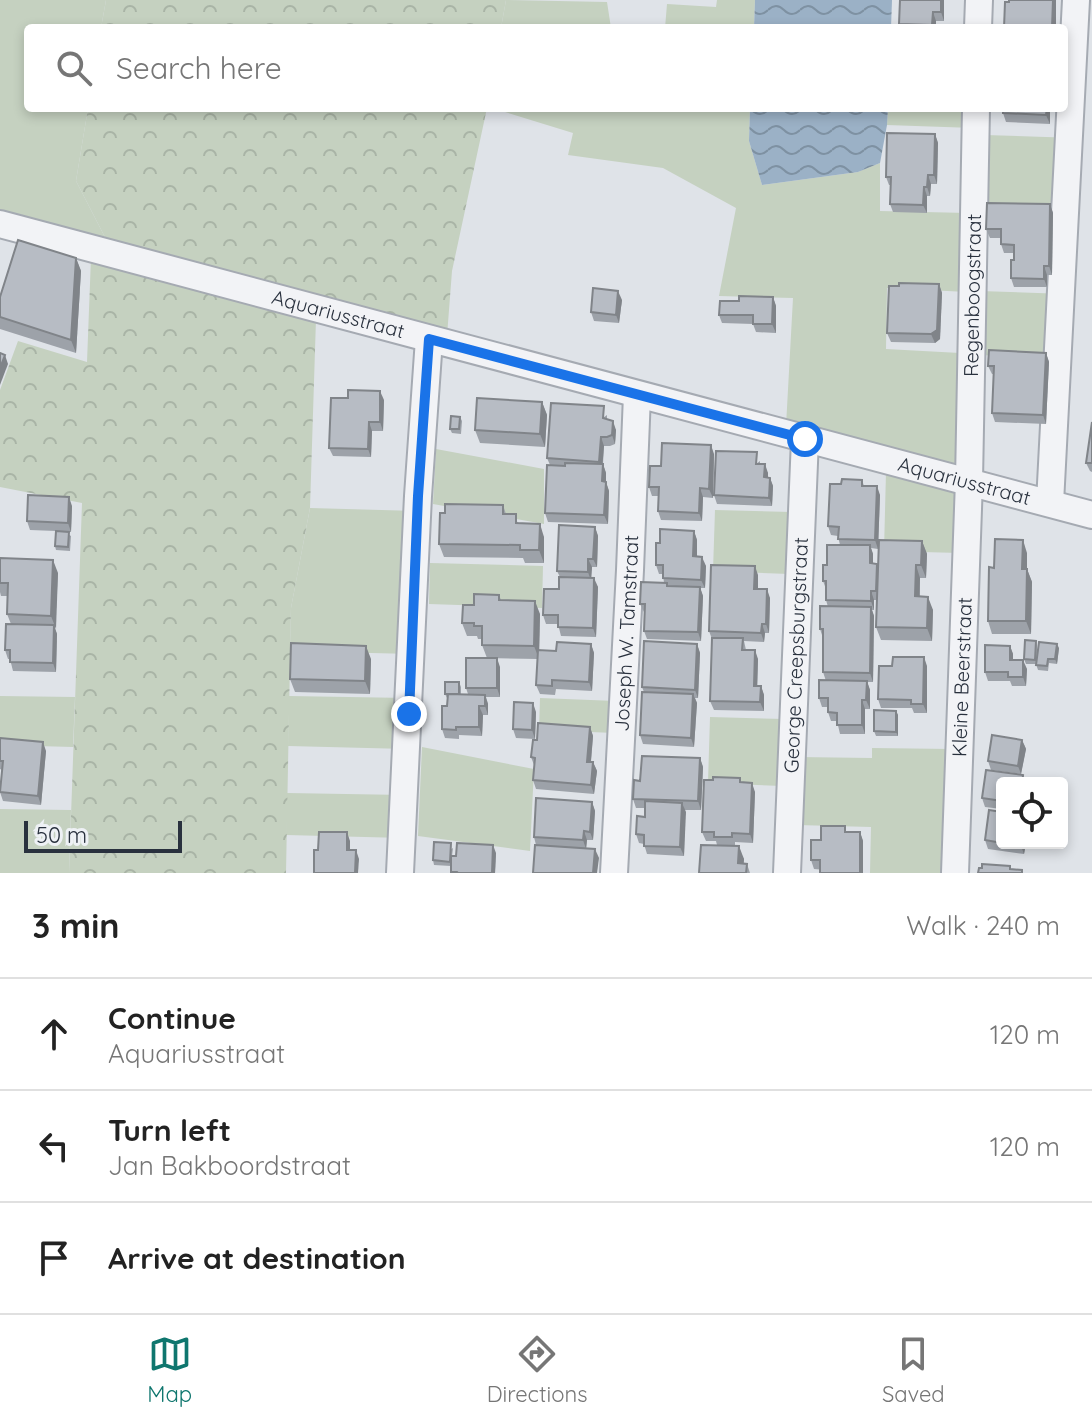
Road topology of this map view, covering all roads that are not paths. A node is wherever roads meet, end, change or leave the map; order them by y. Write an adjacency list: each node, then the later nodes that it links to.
1 (979, 0): 3 (street)
2 (1076, 0): 10 (street)
3 (978, 24)
4 (976, 112): 9 (street, Regenboogstraat)
5 (0, 224): 6 (street, Aquariusstraat)
6 (429, 339): 7 (street, Aquariusstraat); 12 (street)
7 (637, 395): 8 (street, Aquariusstraat); 13 (street, Joseph W. Tamstraat)
8 (805, 439): 9 (street, Aquariusstraat); 14 (street, George Creepsburgstraat)
9 (969, 481): 10 (street, Aquariusstraat); 15 (street, Kleine Beerstraat)
10 (1050, 503): 11 (street, Aquariusstraat)
11 (1092, 515)
12 (400, 873)
13 (614, 873)
14 (787, 873)
15 (955, 873)

